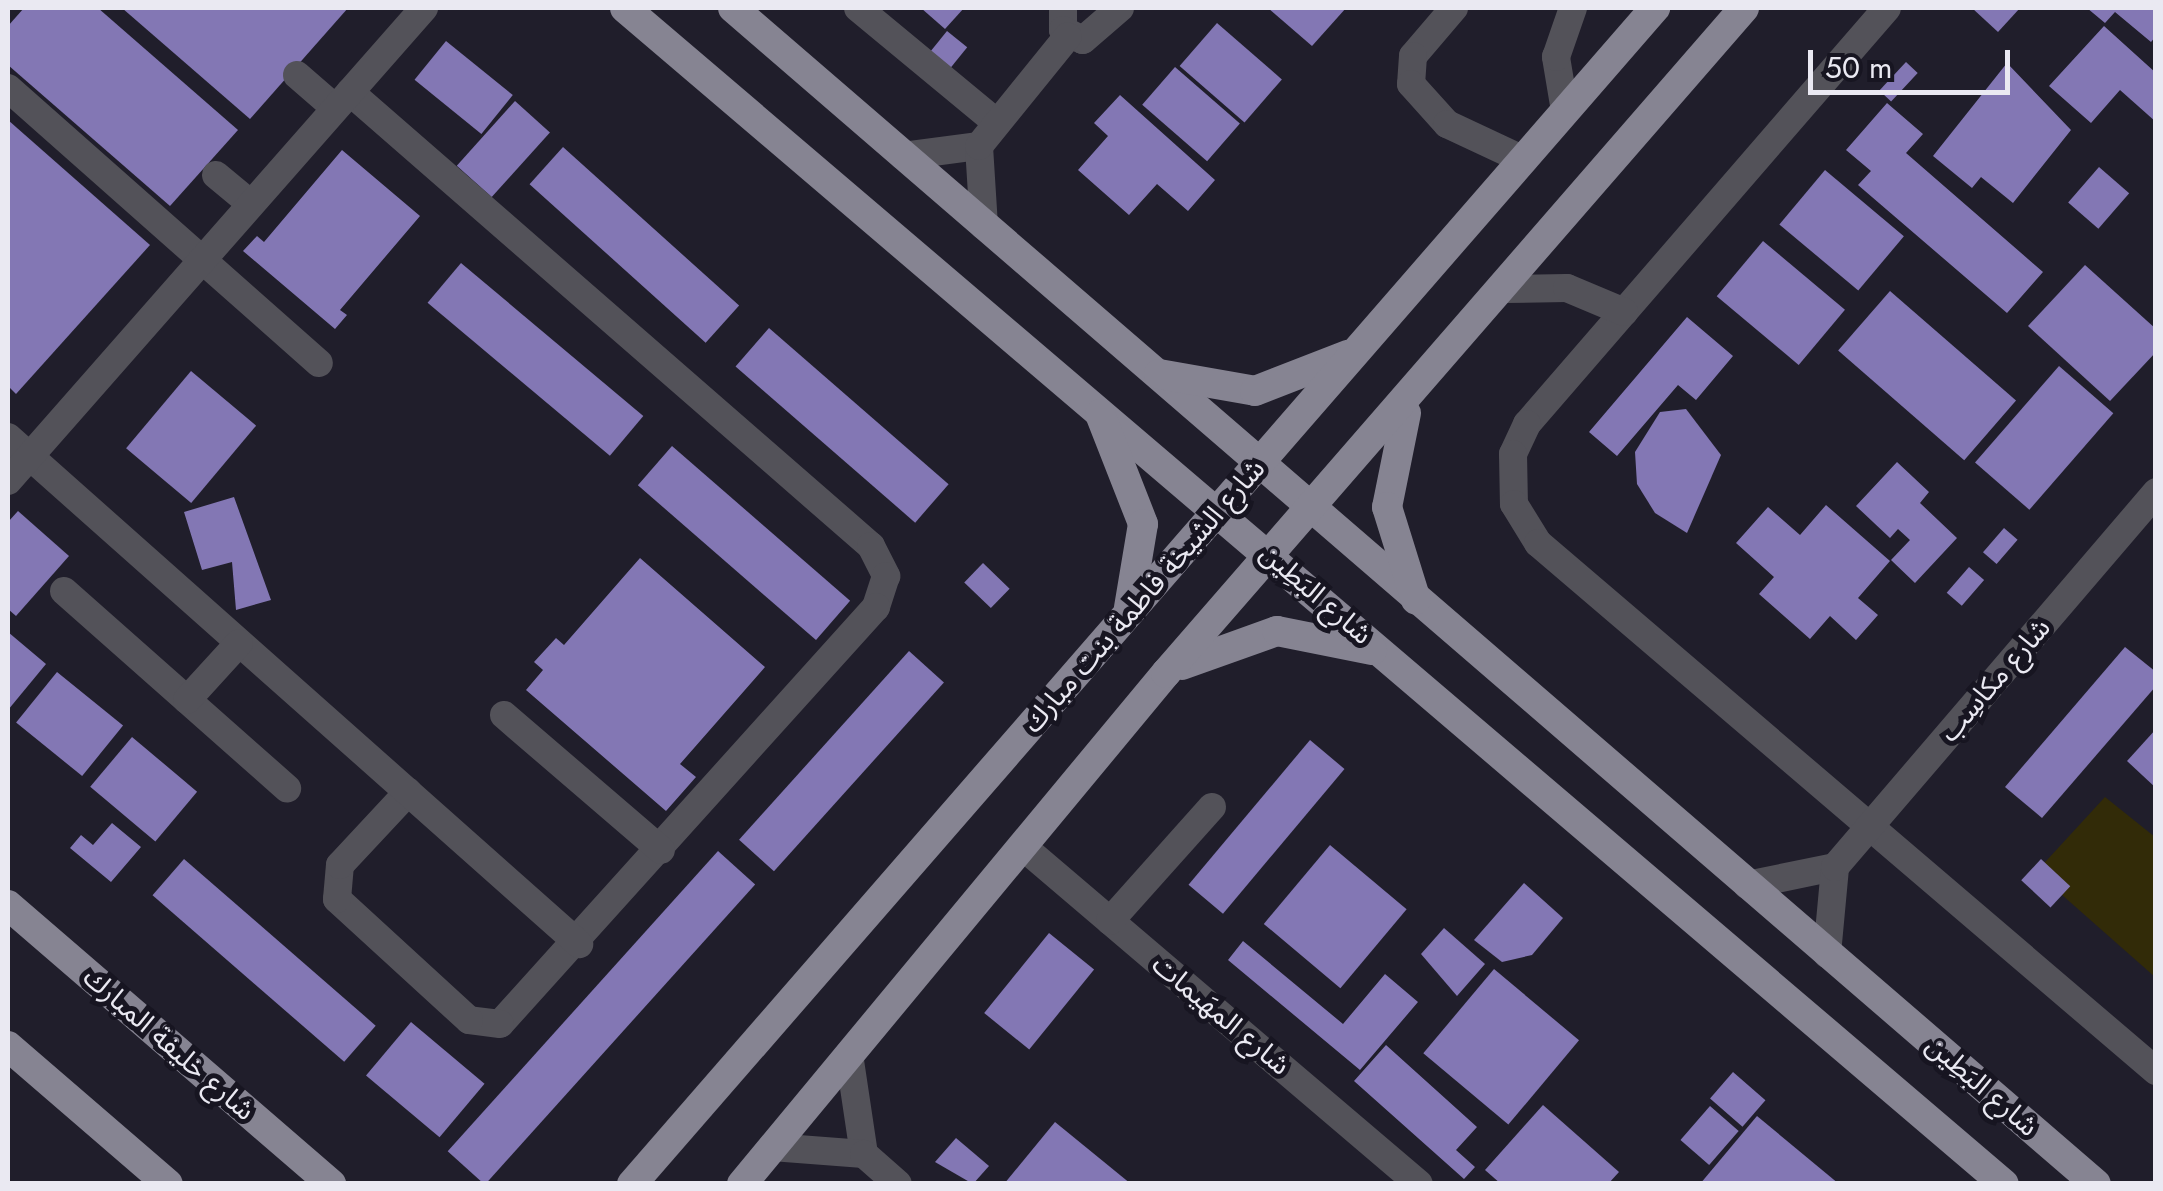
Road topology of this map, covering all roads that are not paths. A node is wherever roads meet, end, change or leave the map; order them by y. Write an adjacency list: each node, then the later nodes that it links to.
1 (424, 8): 14 (street)
2 (625, 8): 29 (main road, شارع البَطِين)
3 (732, 8): 18 (main road, شارع البَطِين)
4 (858, 8): 16 (street)
5 (1120, 8): 11 (street)
6 (1454, 8): 19 (street)
7 (1655, 8): 15 (main road, شارع الشيخة فاطمة بنت مبارك)
8 (1744, 8): 24 (main road)
9 (1887, 8): 25 (street)
10 (1564, 11): 15 (street)
11 (1066, 22): 16 (street)
12 (297, 75): 14 (street)
13 (8, 88): 23 (street)
14 (342, 100): 21 (street); 52 (street)
15 (1565, 111): 19 (main road, شارع الشيخة فاطمة بنت مبارك)
16 (997, 123): 17 (street)
17 (979, 146): 18 (street); 22 (street)
18 (903, 156): 22 (main road, شارع البَطِين)
19 (1524, 160): 26 (main road, شارع الشيخة فاطمة بنت مبارك)
20 (216, 174): 21 (street)
21 (251, 204): 23 (street)
22 (984, 226): 28 (main road, شارع البَطِين)
23 (203, 258): 27 (street); 32 (street)
24 (1505, 289): 25 (street); 30 (main road)
25 (1624, 312): 50 (street)
26 (1364, 347): 28 (main road); 33 (main road, شارع الشيخة فاطمة بنت مبارك)
27 (319, 363)
28 (1152, 372): 33 (main road, شارع البَطِين)
29 (1094, 402): 36 (main road, شارع البَطِين); 41 (main road)
30 (1409, 402): 37 (main road); 40 (main road)
31 (8, 437): 32 (street)
32 (29, 456): 34 (street); 42 (street)
33 (1258, 465): 36 (main road, شارع الشيخة فاطمة بنت مبارك); 37 (main road, شارع البَطِين)
34 (8, 481)
35 (2156, 492): 50 (street, شارع مكاسِب)
36 (1217, 510): 38 (main road, شارع البَطِين); 41 (main road, شارع الشيخة فاطمة بنت مبارك)
37 (1312, 512): 38 (main road); 40 (main road, شارع البَطِين)
38 (1273, 557): 43 (main road, شارع البَطِين); 44 (main road)
39 (64, 591): 45 (street)
40 (1416, 602): 54 (main road, شارع البَطِين)
41 (1128, 614): 66 (main road, شارع الشيخة فاطمة بنت مبارك)
42 (240, 643): 45 (street); 48 (street)
43 (1387, 655): 44 (main road); 70 (main road, شارع البَطِين)
44 (1166, 673): 51 (main road)
45 (187, 700): 47 (street)
46 (504, 715): 52 (street)
47 (287, 788)
48 (408, 792): 57 (street); 57 (street)
49 (1212, 807): 56 (street)
50 (1870, 827): 53 (street, شارع مكاسِب); 61 (street)
51 (1022, 846): 56 (street, شارع المهَيمات); 60 (main road)
52 (661, 850): 57 (street)
53 (1835, 867): 54 (street); 58 (street)
54 (1747, 885): 58 (main road, شارع البَطِين)
55 (8, 905): 65 (main road, شارع خليفة المبارك)
56 (1110, 921): 69 (street, شارع المهَيمات)
57 (579, 944)
58 (1827, 954): 71 (main road, شارع البَطِين)
59 (8, 1046): 64 (main road)
60 (849, 1054): 62 (main road); 63 (street)
61 (2156, 1071)
62 (772, 1147): 63 (street); 67 (main road)
63 (864, 1154): 68 (street)
64 (168, 1184)
65 (331, 1184)
66 (632, 1184)
67 (742, 1184)
68 (898, 1184)
69 (1419, 1184)
70 (2004, 1184)
71 (2096, 1184)

